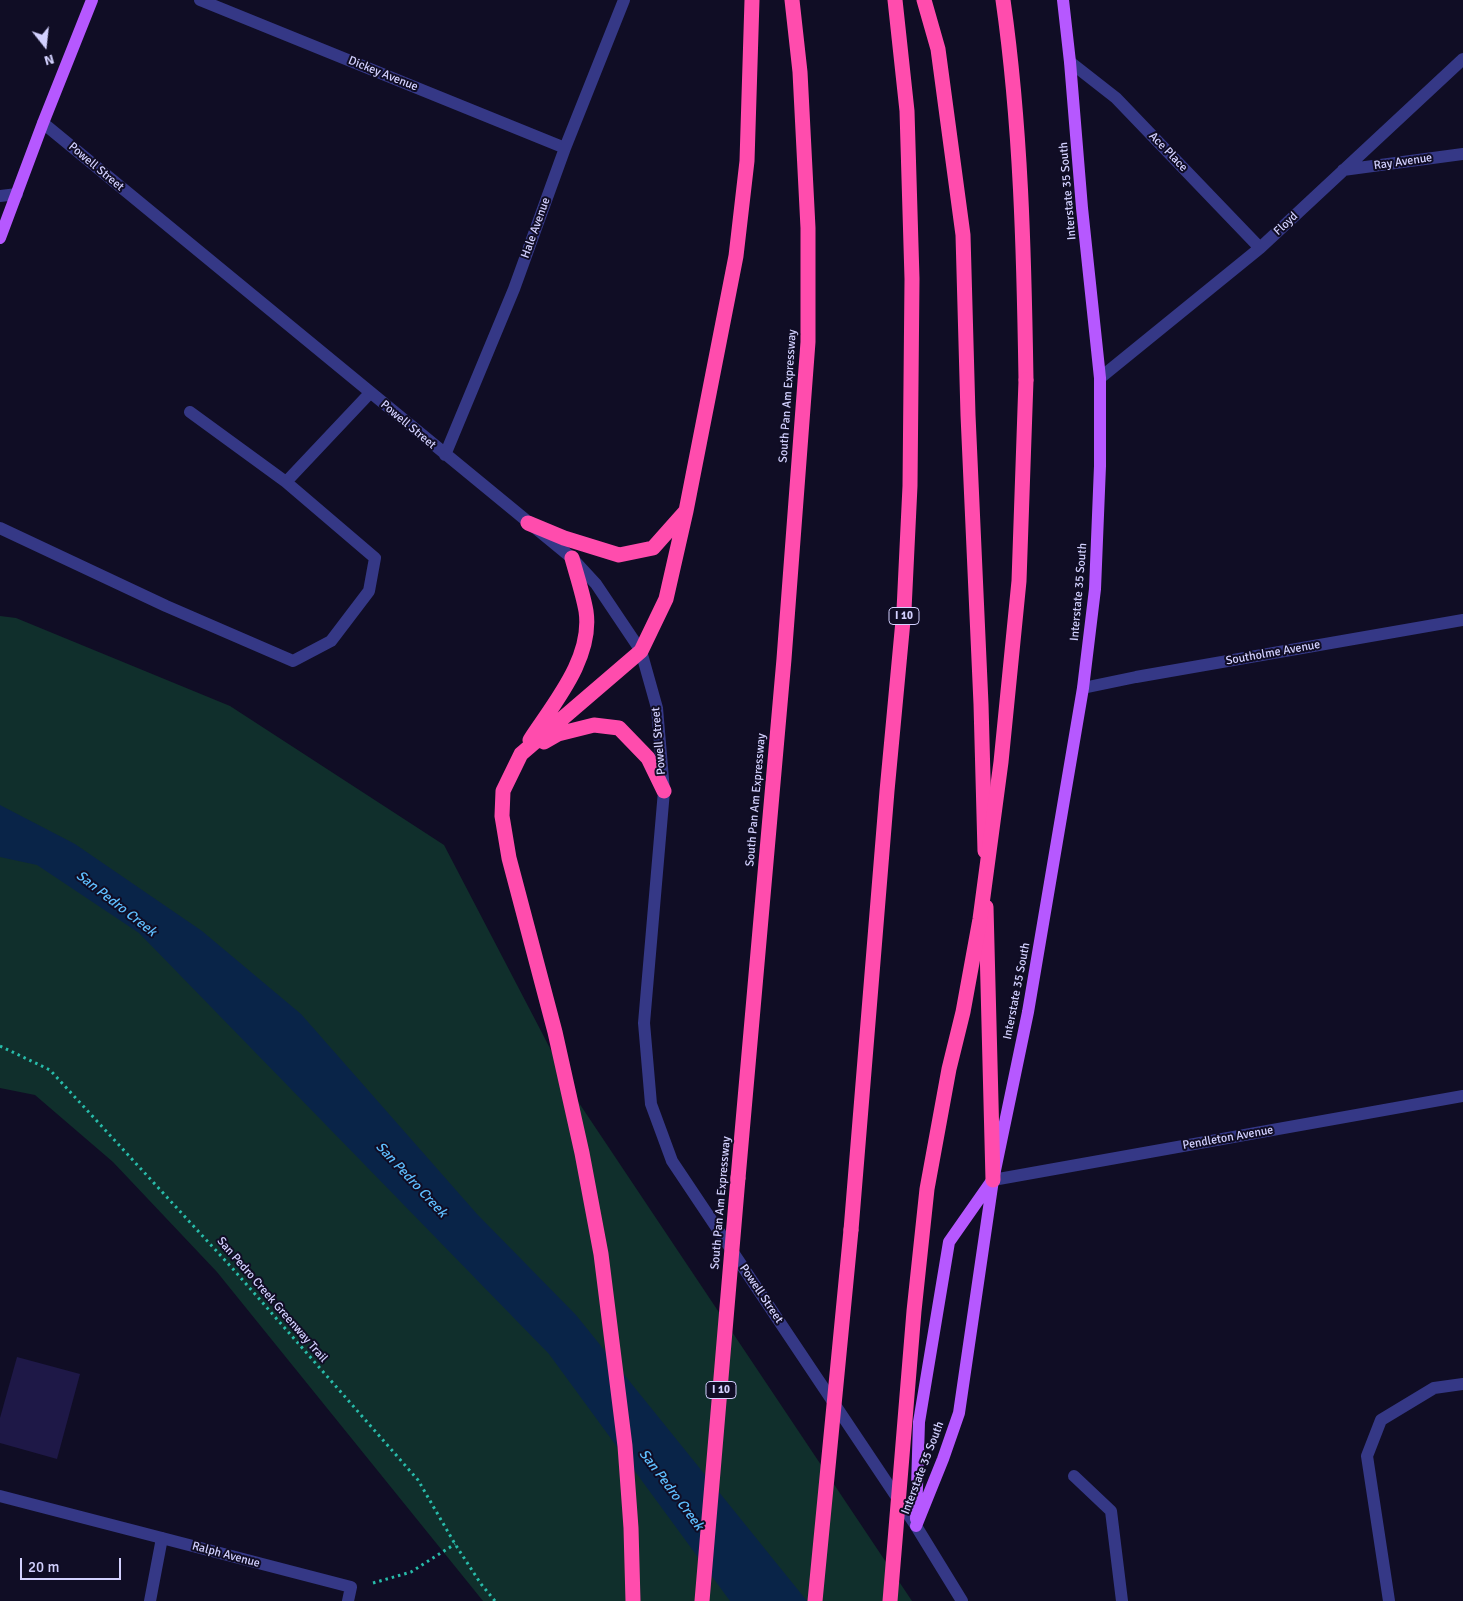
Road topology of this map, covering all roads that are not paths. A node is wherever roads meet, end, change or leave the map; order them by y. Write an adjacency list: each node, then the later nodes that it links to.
1 (92, 0): 12 (main road)
2 (200, 0): 13 (street, Dickey Avenue)
3 (624, 0): 13 (street, Hale Avenue)
4 (752, 0): 25 (highway)
5 (792, 0): 44 (highway, South Pan Am Expressway / I 10, bridge)
6 (895, 0): 45 (highway, I 10, bridge)
7 (924, 0): 35 (highway)
8 (1002, 0): 46 (highway, bridge)
9 (1063, 0): 11 (main road, Interstate 35 South)
10 (1463, 59): 15 (street, Floyd)
11 (1070, 62): 19 (street, Ace Place); 20 (main road, Interstate 35 South)
12 (43, 122): 16 (main road); 21 (street, Powell Street)
13 (566, 148): 23 (street, Hale Avenue)
14 (1463, 154): 15 (street, Ray Avenue)
15 (1343, 170): 19 (street, Floyd)
16 (17, 194): 17 (street); 18 (main road)
17 (0, 196)
18 (0, 238)
19 (1260, 248): 20 (street, Floyd)
20 (1100, 378): 31 (main road, Interstate 35 South)
21 (370, 393): 23 (street, Powell Street); 24 (street)
22 (190, 412): 24 (street)
23 (445, 455): 26 (street, Powell Street)
24 (286, 482): 27 (street)
25 (686, 511): 26 (highway); 30 (highway)
26 (528, 523): 28 (street, Powell Street)
27 (0, 528)
28 (572, 558): 30 (street, Powell Street); 32 (highway)
29 (1463, 620): 31 (street, Southolme Avenue)
30 (641, 651): 32 (highway); 33 (street, Powell Street)
31 (1083, 688): 35 (main road, Interstate 35 South)
32 (521, 754): 33 (highway); 43 (highway)
33 (664, 791): 39 (street, Powell Street)
34 (1463, 1096): 35 (street, Pendleton Avenue)
35 (993, 1180): 39 (main road, Interstate 35 South); 39 (main road, Interstate 35 South)
36 (1463, 1384): 49 (street)
37 (1074, 1476): 48 (street)
38 (0, 1496): 40 (street, Ralph Avenue)
39 (916, 1526): 47 (street, Powell Street)
40 (162, 1538): 41 (street); 42 (street, Ralph Avenue)
41 (150, 1601)
42 (348, 1601)
43 (633, 1601)
44 (702, 1601)
45 (815, 1601)
46 (890, 1601)
47 (962, 1601)
48 (1122, 1601)
49 (1389, 1601)

